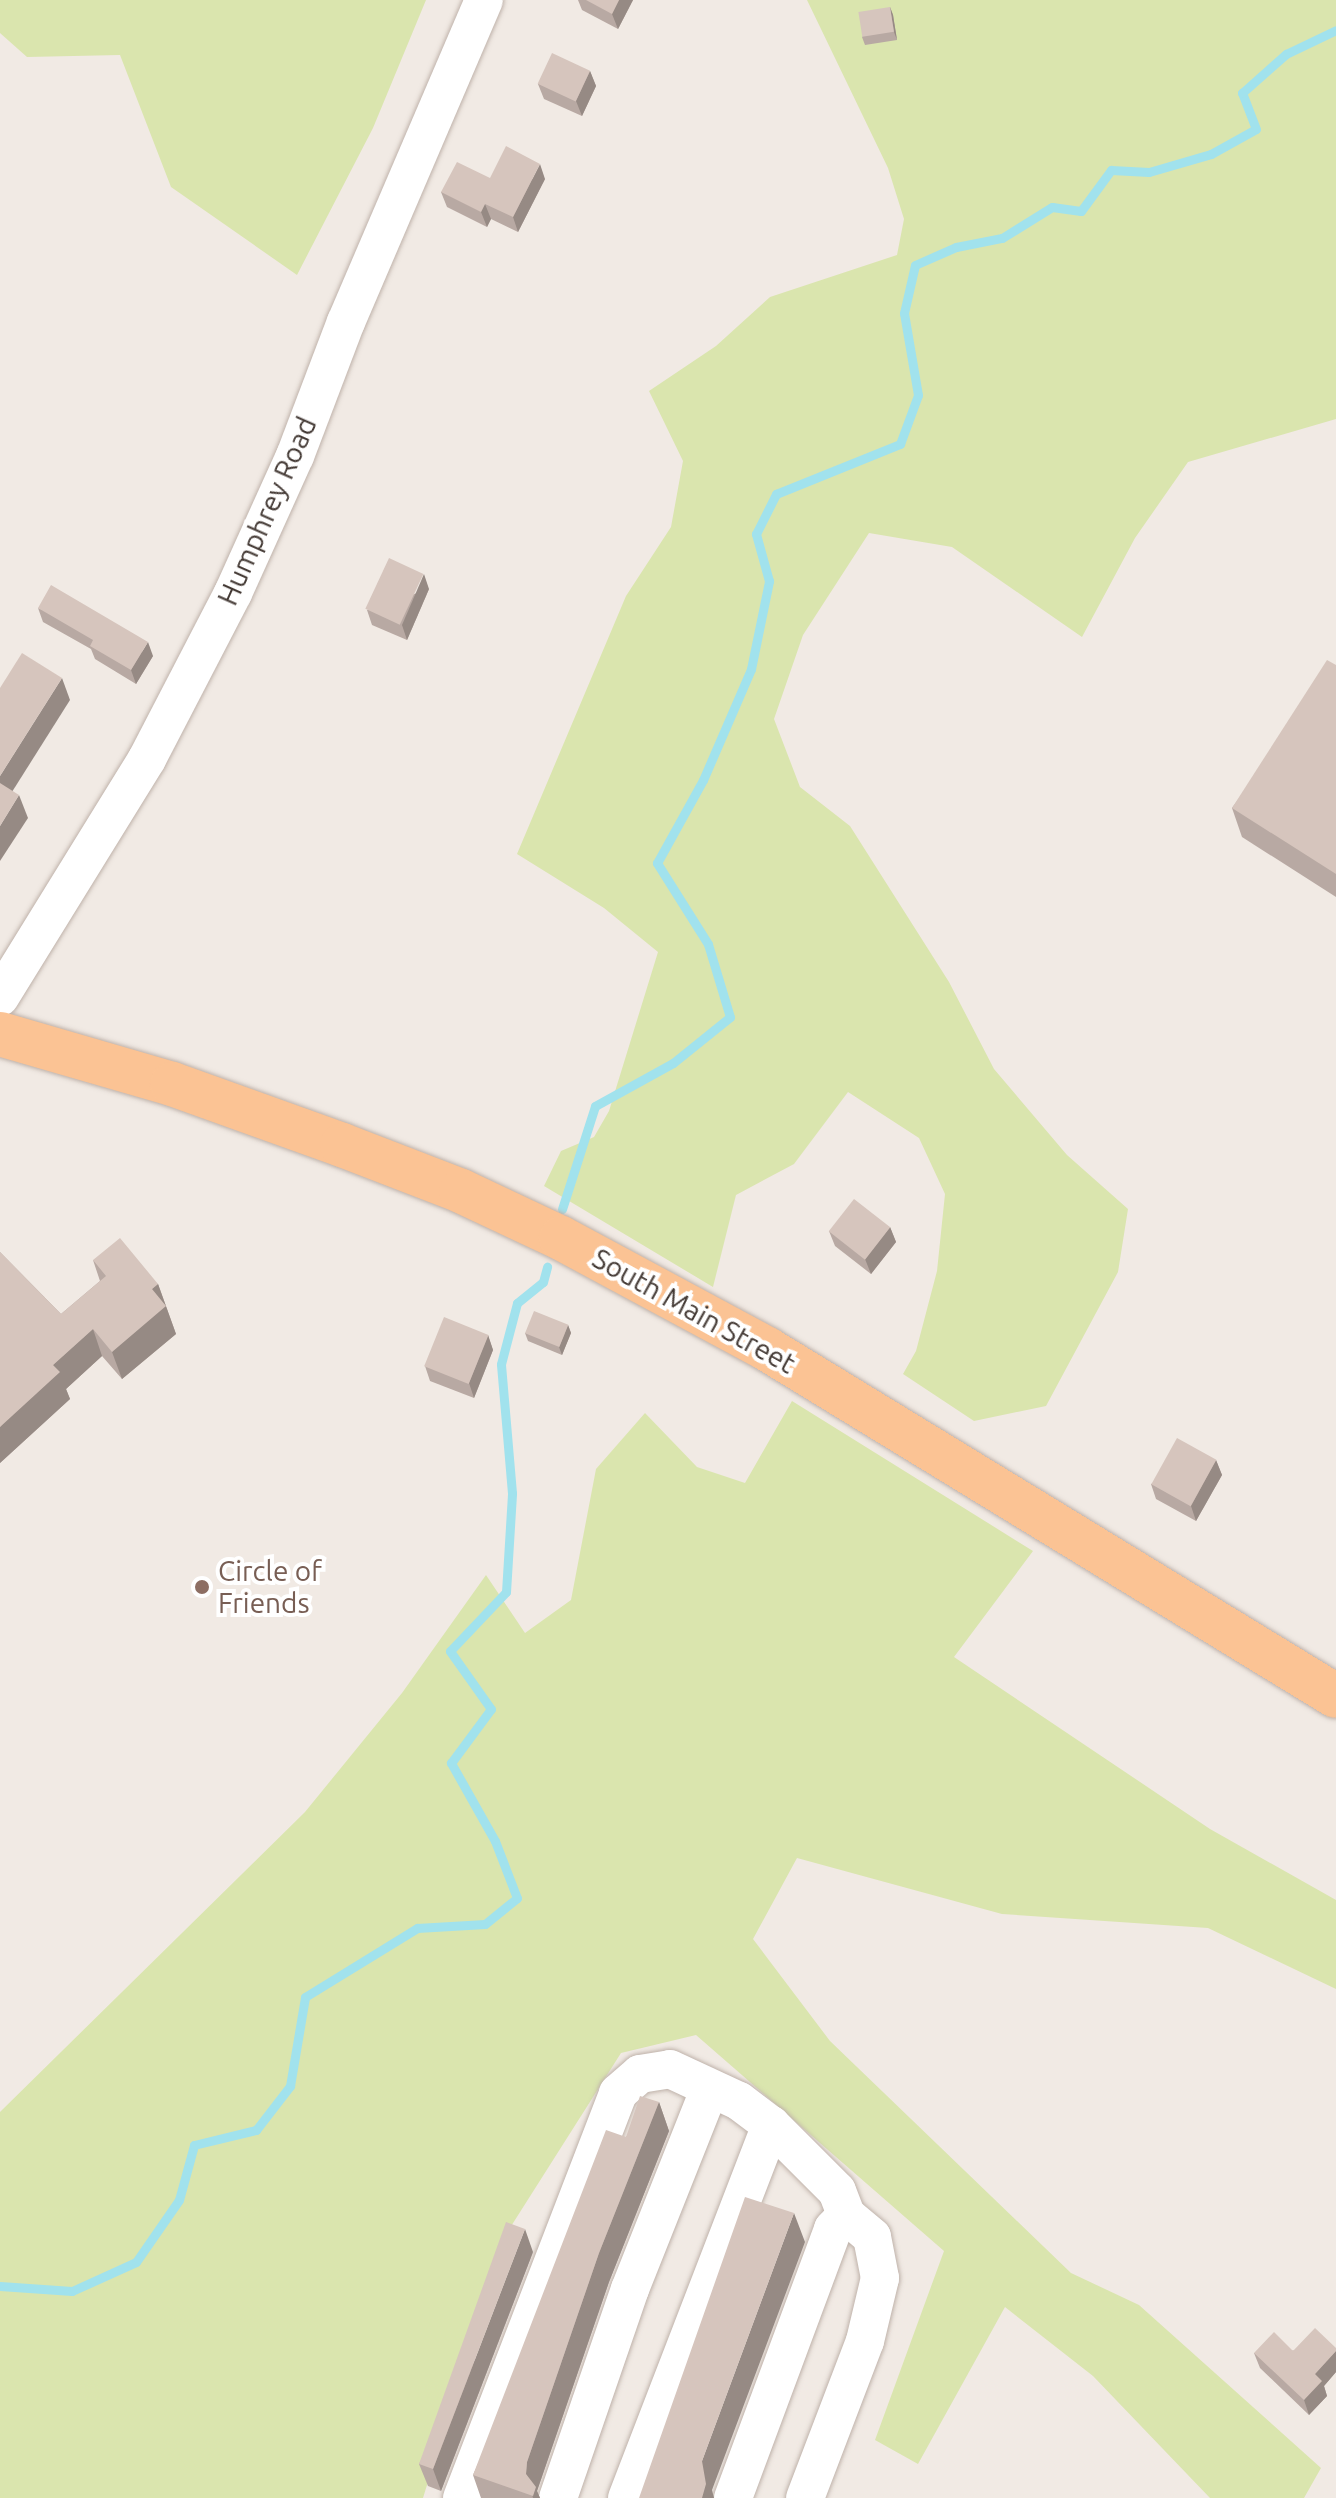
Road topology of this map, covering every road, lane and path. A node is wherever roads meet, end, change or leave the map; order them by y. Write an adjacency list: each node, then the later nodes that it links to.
1 (484, 0): 2 (street, Humphrey Road)
2 (0, 997)
3 (0, 1034): 4 (main road, South Main Street)
4 (1336, 1696)
5 (710, 2088): 6 (street); 8 (street); 9 (street)
6 (771, 2125): 7 (street); 10 (street)
7 (846, 2215): 11 (street); 12 (street)
8 (462, 2498)
9 (558, 2498)
10 (627, 2498)
11 (733, 2498)
12 (805, 2498)

